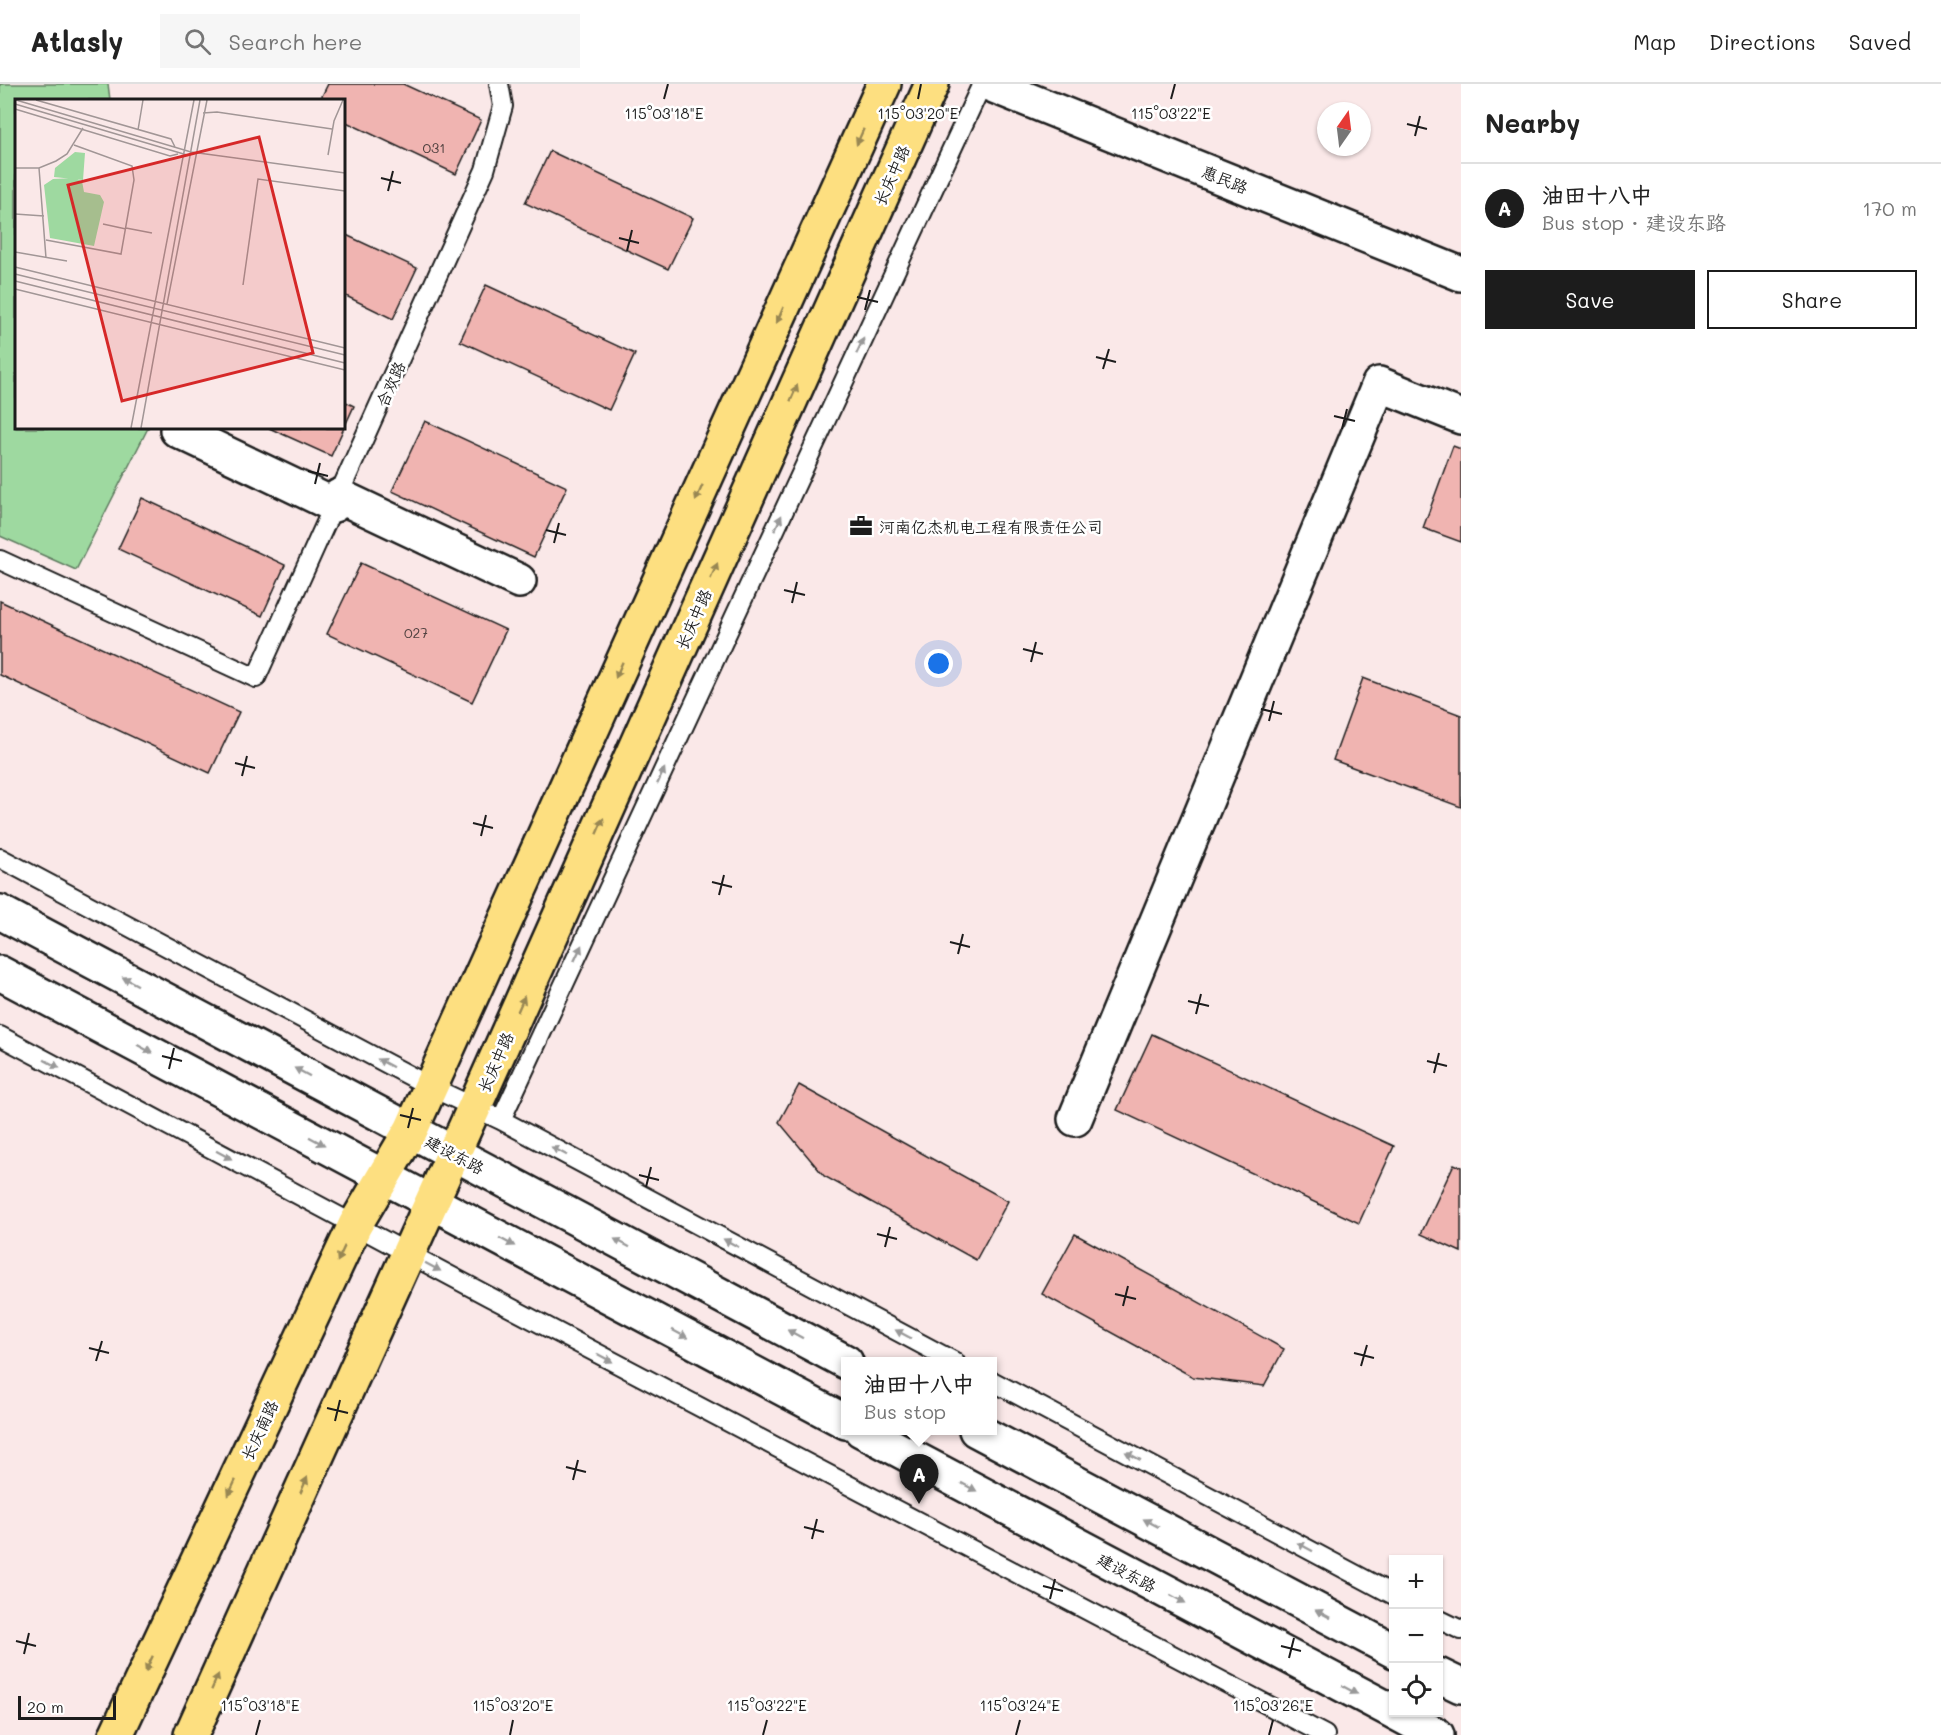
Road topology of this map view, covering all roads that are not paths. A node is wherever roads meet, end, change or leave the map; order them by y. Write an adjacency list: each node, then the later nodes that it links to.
1 (499, 84): 9 (lane, 合欢路)
2 (884, 84): 16 (main road, one-way to 16)
3 (982, 84): 17 (lane, one-way to 3)
4 (989, 84): 6 (main road, 惠民路)
5 (922, 88): 17 (main road, 长庆中路, one-way to 5)
6 (1461, 274)
7 (1461, 417): 18 (main road)
8 (177, 430): 9 (main road)
9 (337, 501): 10 (lane, 合欢路); 11 (main road)
10 (0, 560)
11 (519, 581)
12 (0, 858): 16 (lane, one-way to 12)
13 (0, 912): 19 (main road, 建设东路, one-way to 13)
14 (0, 973): 21 (main road, one-way to 21)
15 (0, 1036): 23 (lane, one-way to 23)
16 (431, 1087): 17 (lane); 19 (main road)
17 (488, 1114): 20 (main road, 长庆中路); 25 (lane, one-way to 17)
18 (1075, 1119)
19 (411, 1130): 20 (main road, 建设东路); 21 (main road, 长庆南路)
20 (454, 1153): 22 (main road); 26 (main road, 建设东路, one-way to 20)
21 (383, 1176): 22 (main road); 23 (main road, 长庆南路)
22 (432, 1202): 24 (main road); 28 (main road, one-way to 28)
23 (355, 1225): 24 (lane); 39 (main road, 长庆南路, one-way to 39)
24 (408, 1254): 40 (main road, one-way to 24); 41 (lane, one-way to 41)
25 (946, 1357)
26 (841, 1359)
27 (997, 1384): 31 (lane, one-way to 27)
28 (841, 1419)
29 (869, 1435): 37 (main road, 建设东路, one-way to 37)
30 (984, 1435): 34 (main road, one-way to 30)
31 (1389, 1592)
32 (1443, 1621): 33 (lane)
33 (1461, 1630)
34 (1389, 1648)
35 (1443, 1677): 36 (main road)
36 (1461, 1686)
37 (1389, 1709)
38 (1403, 1717): 42 (main road, 建设东路)
39 (116, 1735)
40 (191, 1735)
41 (1325, 1735)
42 (1437, 1735)

